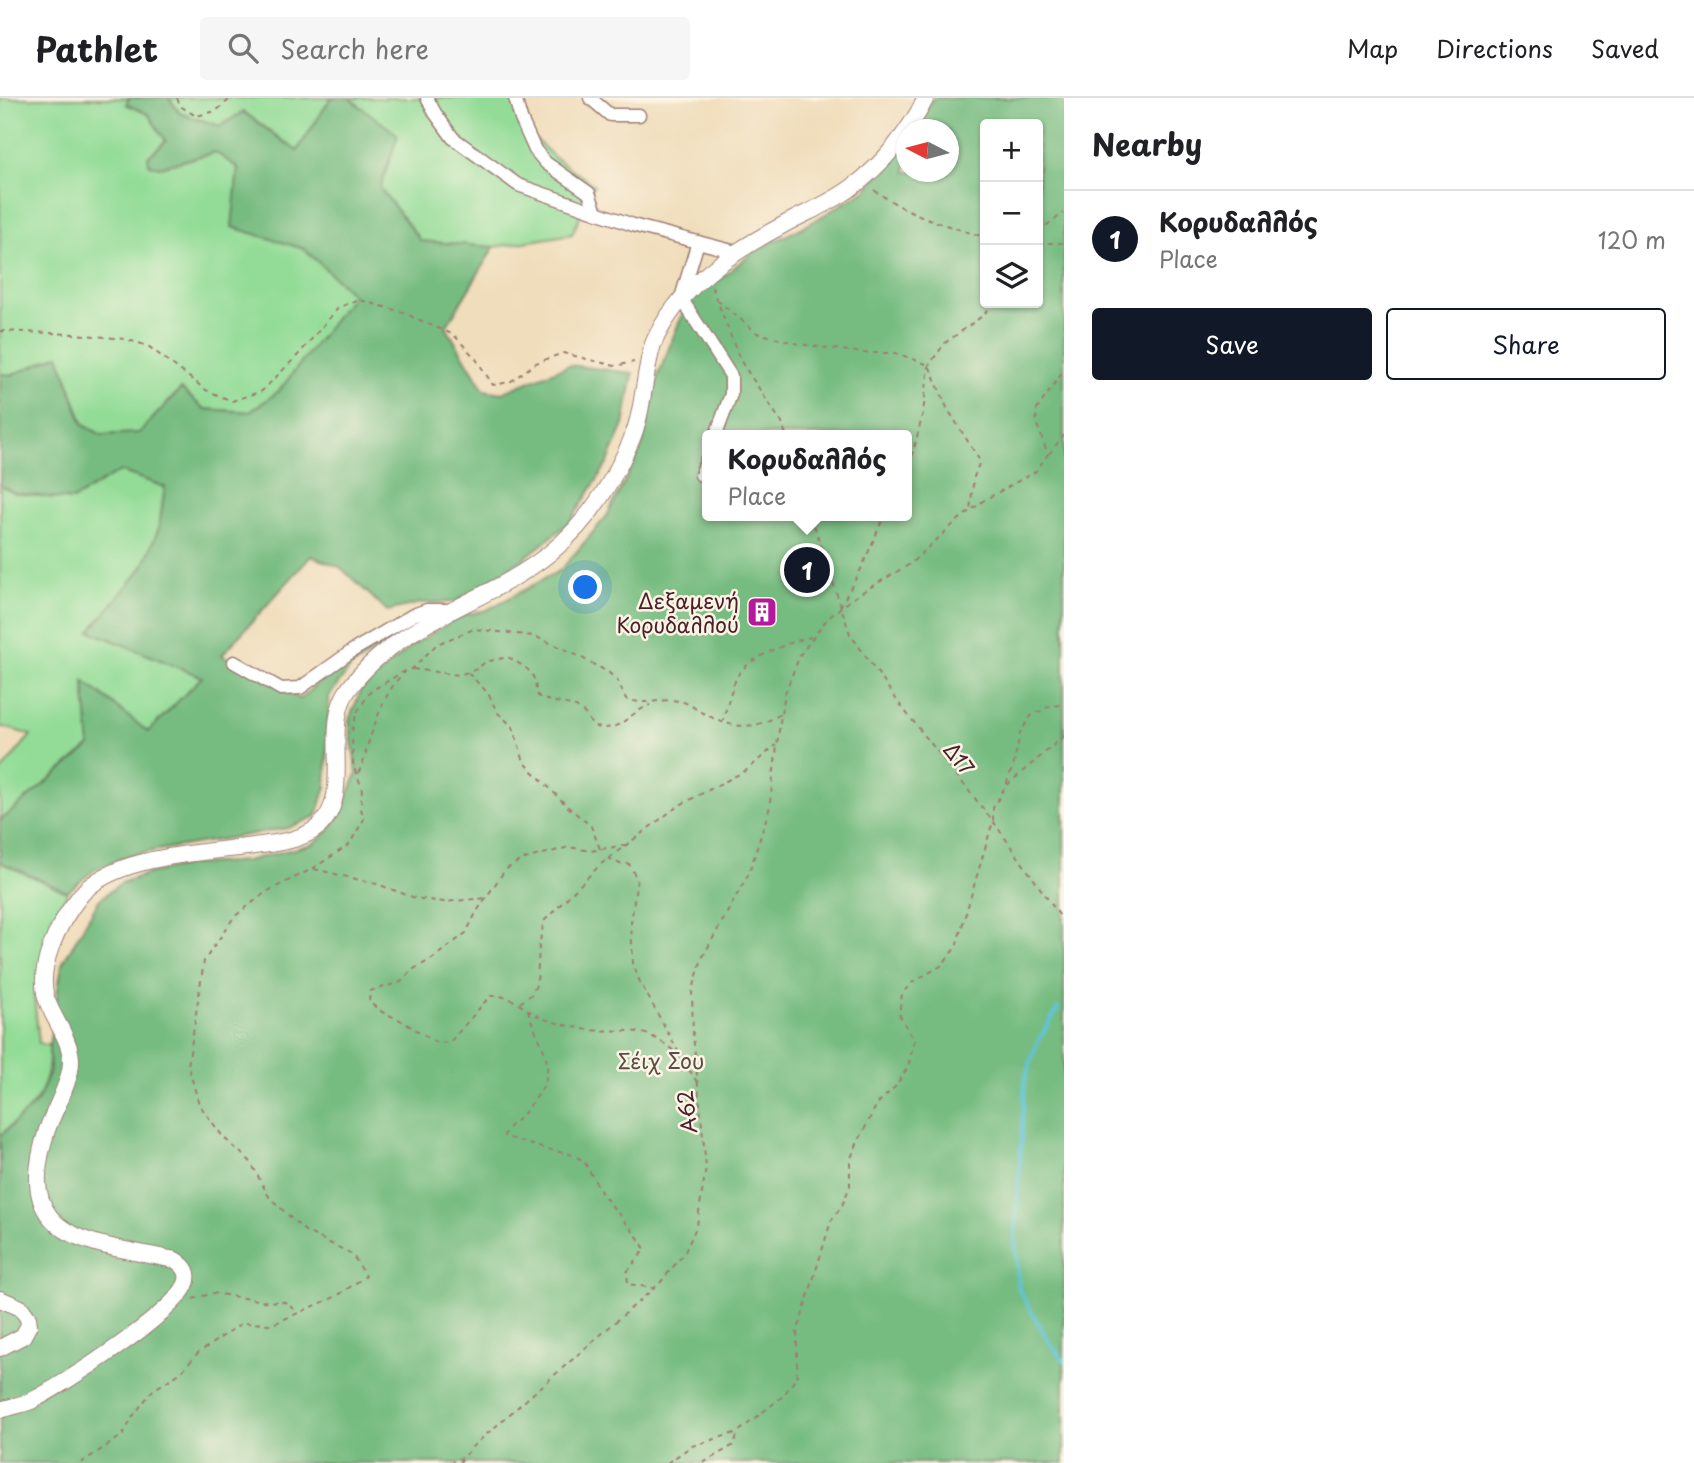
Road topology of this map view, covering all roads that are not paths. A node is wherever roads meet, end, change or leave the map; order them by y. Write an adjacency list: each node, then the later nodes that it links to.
1 (427, 98): 6 (street)
2 (515, 98): 6 (street)
3 (590, 98): 5 (street)
4 (926, 98): 8 (street)
5 (639, 115)
6 (596, 212): 7 (street)
7 (698, 242): 8 (street); 9 (street)
8 (736, 252): 9 (street)
9 (681, 298): 10 (street); 11 (street)
10 (718, 430)
11 (453, 610): 12 (street); 15 (street)
12 (234, 662)
13 (0, 1299): 14 (street)
14 (0, 1348)
15 (0, 1410)

